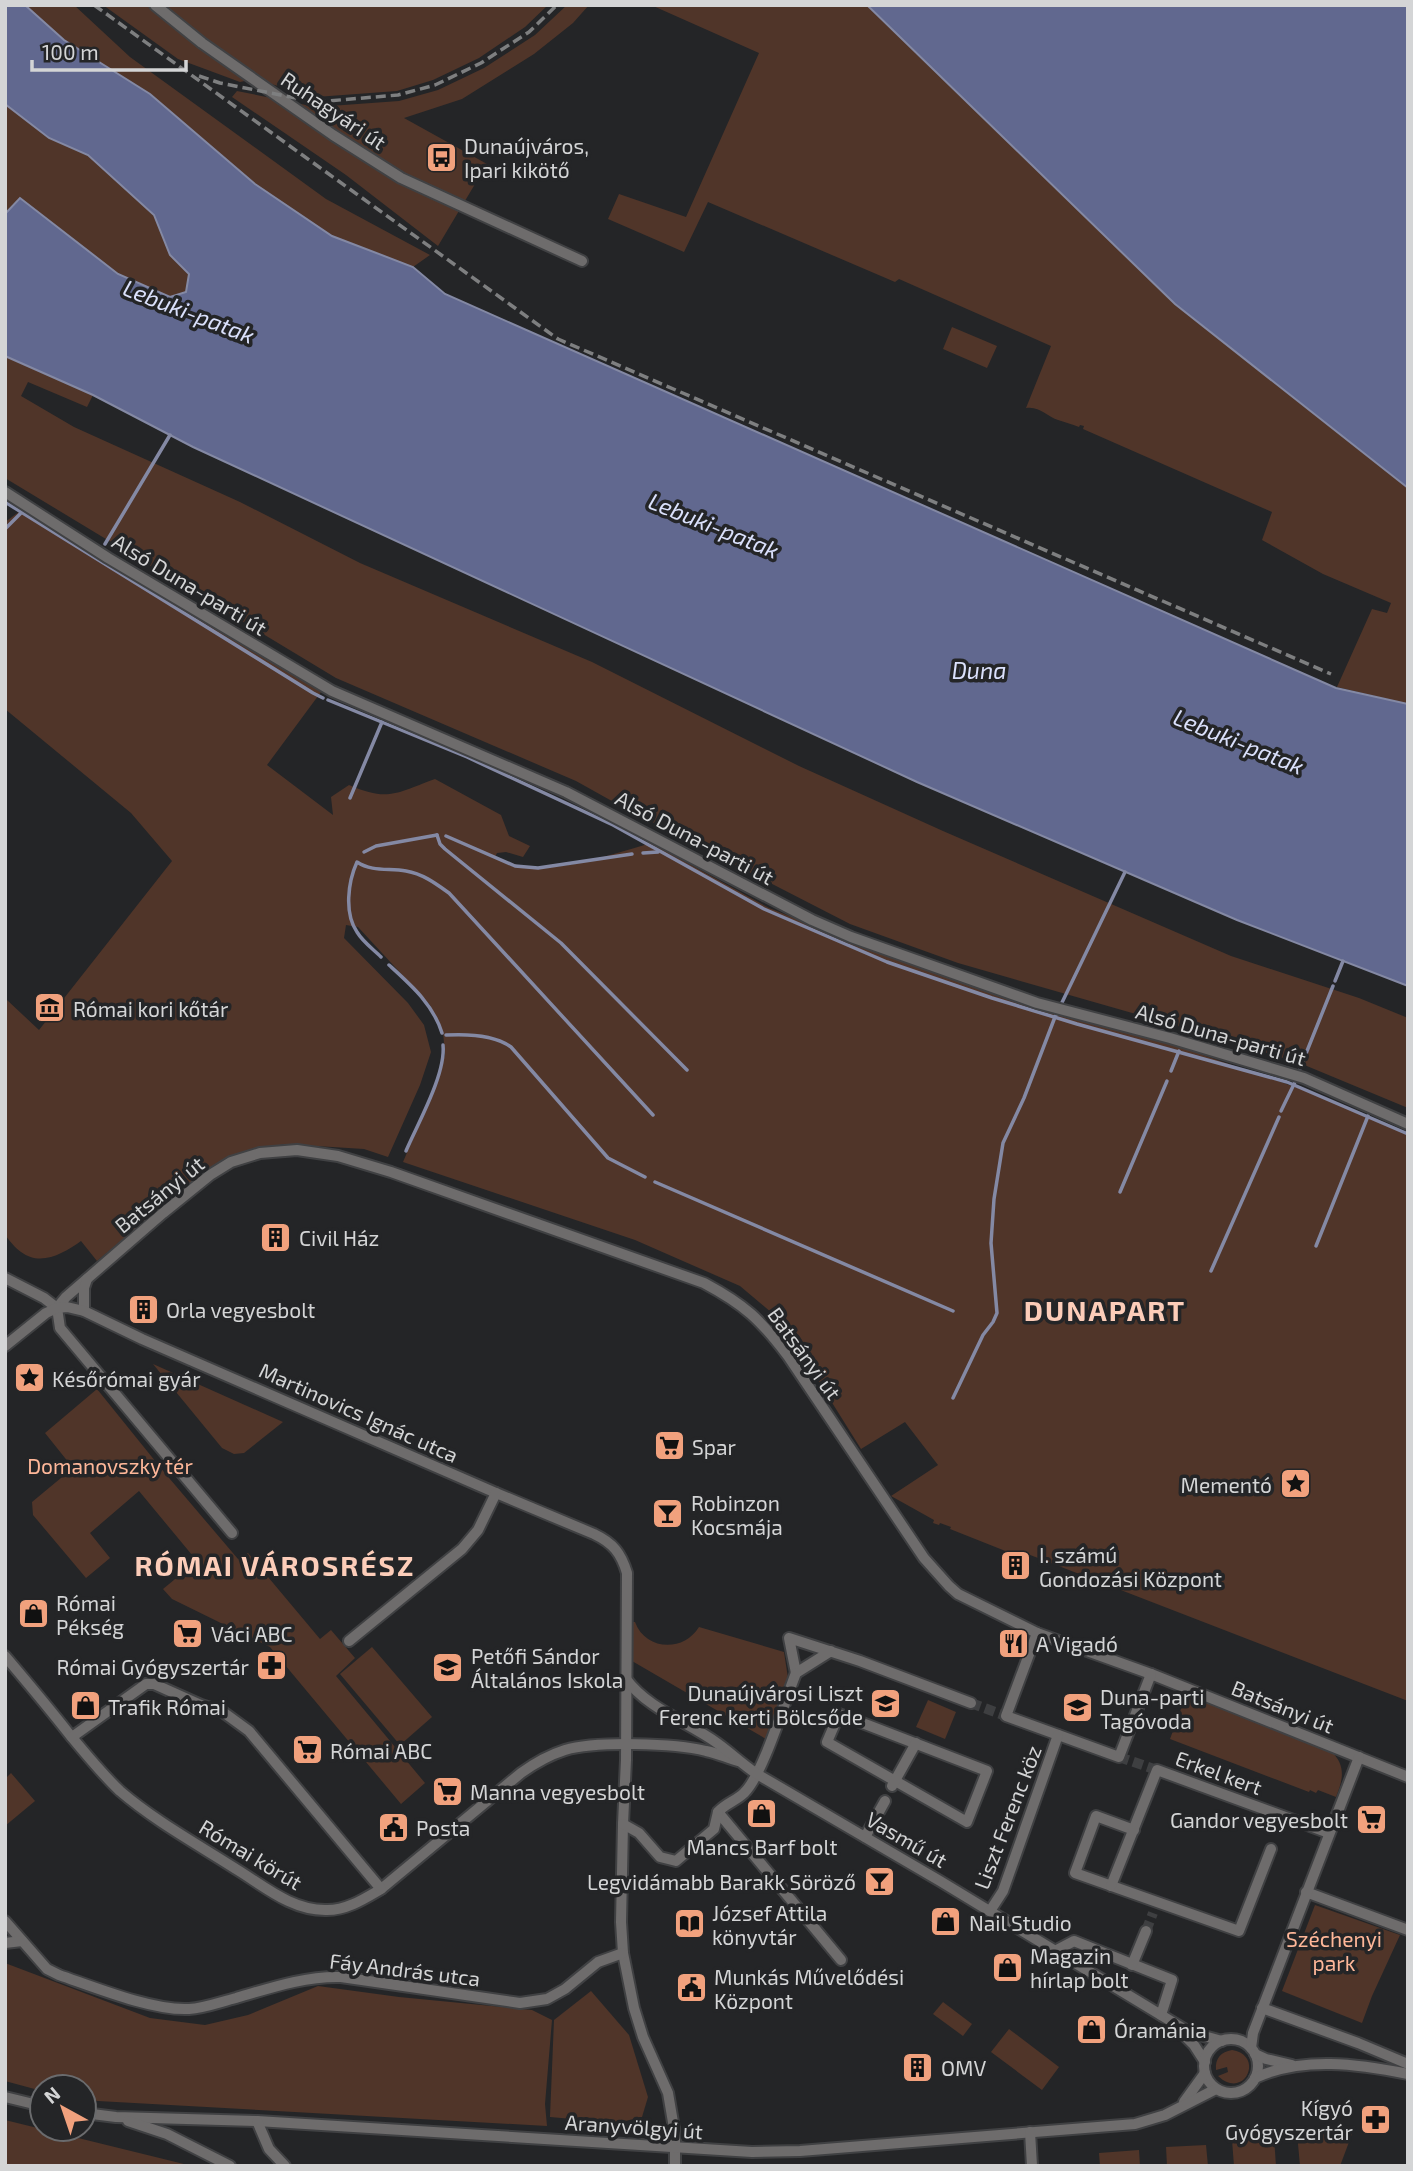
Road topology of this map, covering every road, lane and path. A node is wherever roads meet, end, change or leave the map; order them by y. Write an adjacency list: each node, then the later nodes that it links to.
1 (155, 5): 2 (street, Ruhagyári út)
2 (582, 261)
3 (5, 492): 4 (street, Alsó Duna-parti út)
4 (1408, 1124)
5 (5, 1278): 7 (street, Martinovics Ignác utca)
6 (88, 1279): 7 (street, Batsányi út); 8 (street); 12 (street, Batsányi út)
7 (57, 1308): 8 (street, Martinovics Ignác utca); 9 (street); 11 (street)
8 (84, 1311): 10 (street, Martinovics Ignác utca)
9 (5, 1346)
10 (496, 1493): 13 (street); 18 (street, Martinovics Ignác utca)
11 (232, 1533)
12 (1037, 1633): 17 (street, Batsányi út); 20 (street)
13 (349, 1642)
14 (831, 1651): 16 (street); 16 (street); 19 (street)
15 (5, 1656): 21 (street, Római körút)
16 (796, 1673): 26 (street)
17 (1150, 1674): 20 (street); 24 (street, Batsányi út)
18 (626, 1679): 23 (street); 25 (street, Vasmű út)
19 (971, 1703)
20 (1058, 1735): 39 (street, Liszt Ferenc köz)
21 (72, 1737): 37 (street, Római körút); 37 (street)
22 (916, 1743): 28 (street); 28 (street); 28 (street)
23 (626, 1745): 25 (street, Vasmű út); 31 (street); 37 (street, Római körút)
24 (1359, 1757): 27 (street, Batsányi út); 33 (street)
25 (737, 1761): 26 (street, Vasmű út)
26 (757, 1774): 30 (street); 34 (street, Vasmű út)
27 (1408, 1777)
28 (894, 1783)
29 (885, 1801): 34 (street)
30 (718, 1812): 31 (street); 47 (street)
31 (623, 1824): 46 (street)
32 (1134, 1830): 33 (street, Erkel kert); 36 (street, Erkel kert); 36 (street)
33 (1329, 1833): 38 (street)
34 (865, 1837): 39 (street, Vasmű út)
35 (1271, 1849): 36 (street)
36 (1111, 1886)
37 (381, 1889)
38 (1306, 1892): 41 (street); 49 (street)
39 (990, 1911): 45 (street, Vasmű út)
40 (5, 1922): 43 (street, Fáy András utca)
41 (1408, 1930)
42 (1146, 1931): 48 (street)
43 (22, 1941): 44 (street); 46 (street, Fáy András utca)
44 (5, 1942)
45 (1055, 1951): 48 (street); 50 (street, Vasmű út)
46 (623, 1953): 67 (street)
47 (841, 1960)
48 (1132, 1965): 50 (street)
49 (1262, 2008): 51 (street); 53 (street); 54 (street)
50 (1161, 2015): 52 (street, Vasmű út); 56 (street, Vasmű út)
51 (1234, 2040): 52 (street); 53 (street)
52 (1222, 2041): 56 (street)
53 (1253, 2051): 55 (street); 58 (street)
54 (1408, 2064)
55 (1298, 2066): 57 (street); 58 (street)
56 (1205, 2067): 59 (street); 62 (street)
57 (1408, 2074)
58 (1255, 2078): 59 (street)
59 (1216, 2089): 62 (street, Aranyvölgyi út)
60 (5, 2097): 61 (street)
61 (28, 2103)
62 (1179, 2108): 66 (street, Aranyvölgyi út)
63 (98, 2115): 64 (street, Aranyvölgyi út)
64 (116, 2117): 65 (street, Aranyvölgyi út); 68 (street)
65 (257, 2121): 67 (street, Aranyvölgyi út); 69 (street)
66 (1030, 2132): 67 (street, Aranyvölgyi út); 71 (street)
67 (676, 2147): 70 (street)
68 (230, 2166)
69 (285, 2166)
70 (675, 2166)
71 (1032, 2166)

